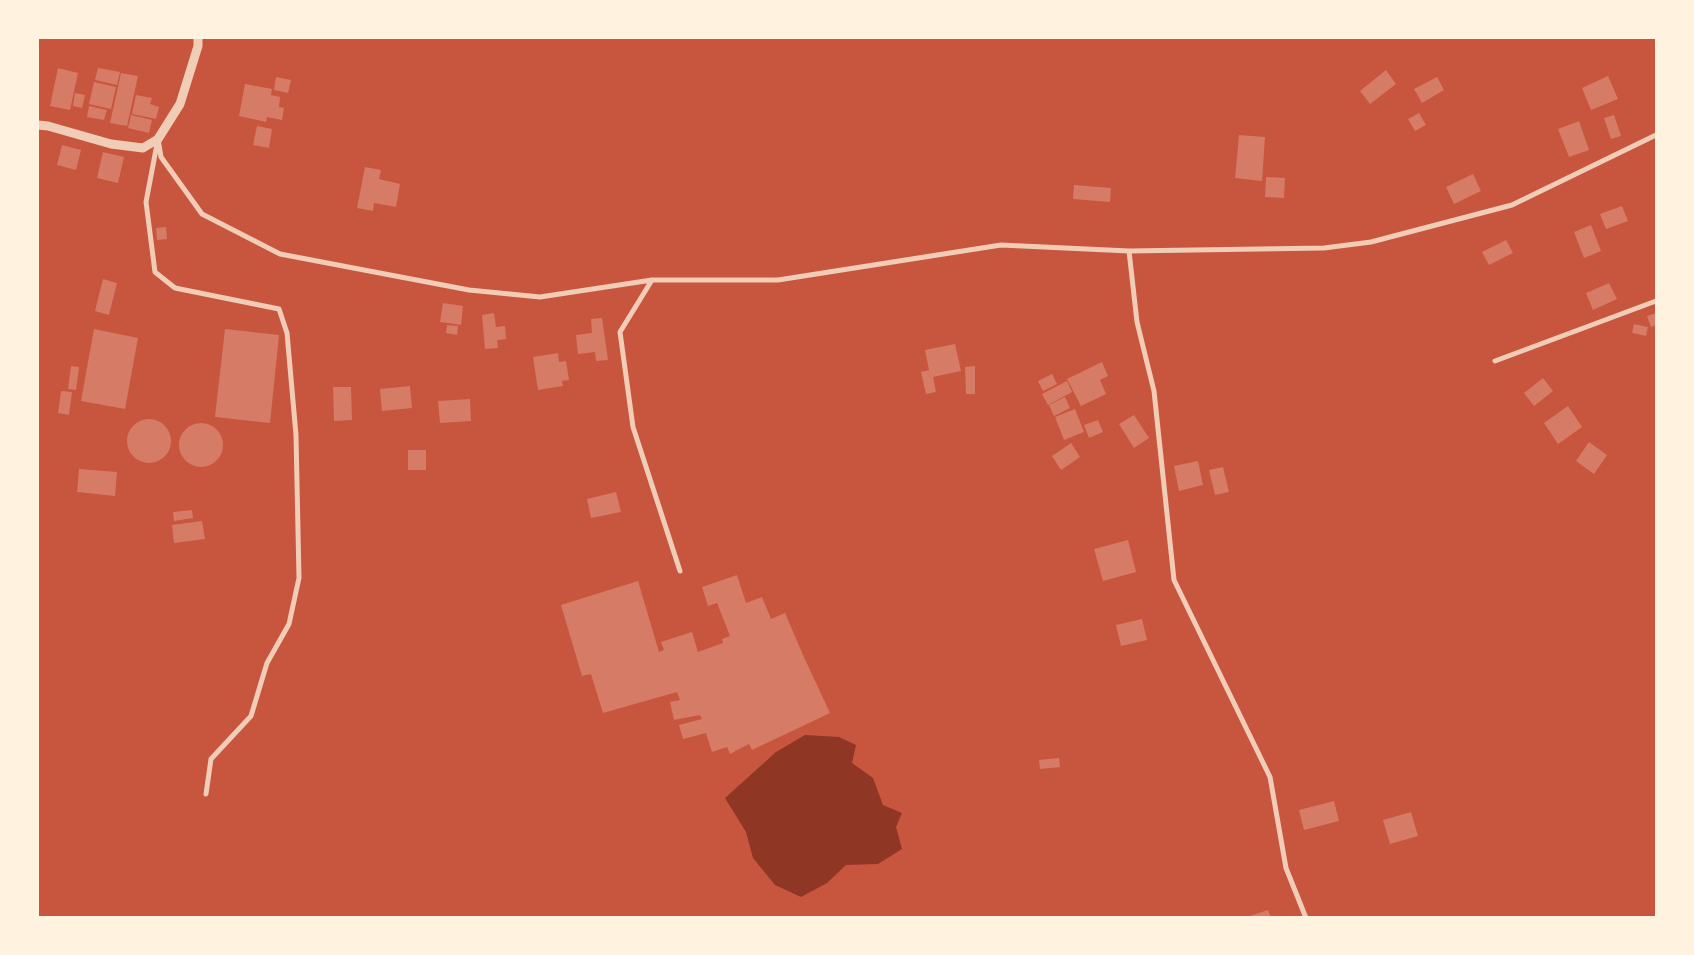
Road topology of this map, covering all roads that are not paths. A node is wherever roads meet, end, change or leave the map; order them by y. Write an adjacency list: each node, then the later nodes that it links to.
1 (198, 38): 4 (street)
2 (38, 125): 4 (street)
3 (1656, 135): 5 (street)
4 (158, 139): 6 (street); 10 (street)
5 (1129, 250): 6 (street); 11 (street)
6 (652, 280): 9 (street)
7 (1656, 301): 8 (street)
8 (1495, 361)
9 (680, 571)
10 (206, 794)
11 (1306, 918)

